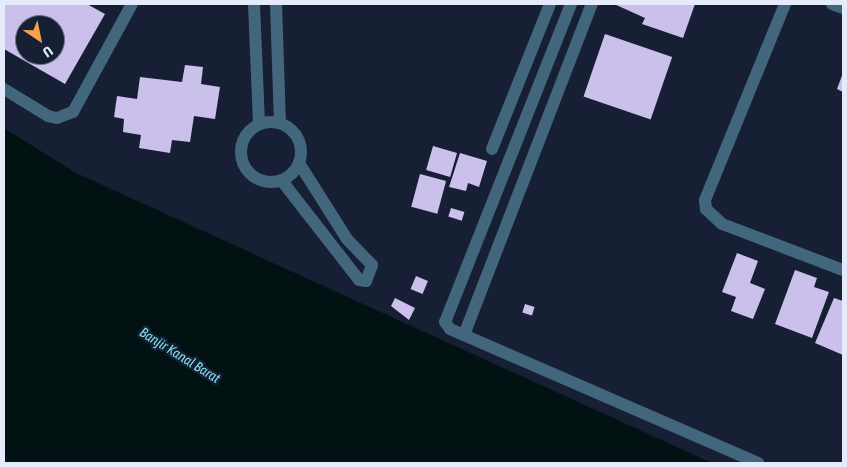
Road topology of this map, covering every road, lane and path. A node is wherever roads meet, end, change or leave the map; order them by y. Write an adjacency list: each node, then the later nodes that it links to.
1 (132, 4): 10 (street)
2 (254, 4): 12 (street)
3 (276, 4): 11 (street)
4 (550, 4): 13 (street)
5 (571, 4): 17 (street)
6 (592, 4): 18 (street)
7 (785, 4): 16 (street)
8 (832, 4): 9 (street)
9 (843, 8)
10 (4, 89)
11 (280, 123): 12 (street); 14 (street)
12 (259, 124): 15 (street)
13 (492, 149)
14 (299, 163): 15 (street); 15 (street)
15 (282, 181)
16 (843, 270)
17 (453, 298): 18 (street); 19 (street)
18 (474, 306): 19 (street)
19 (464, 335): 20 (street)
20 (758, 463)

